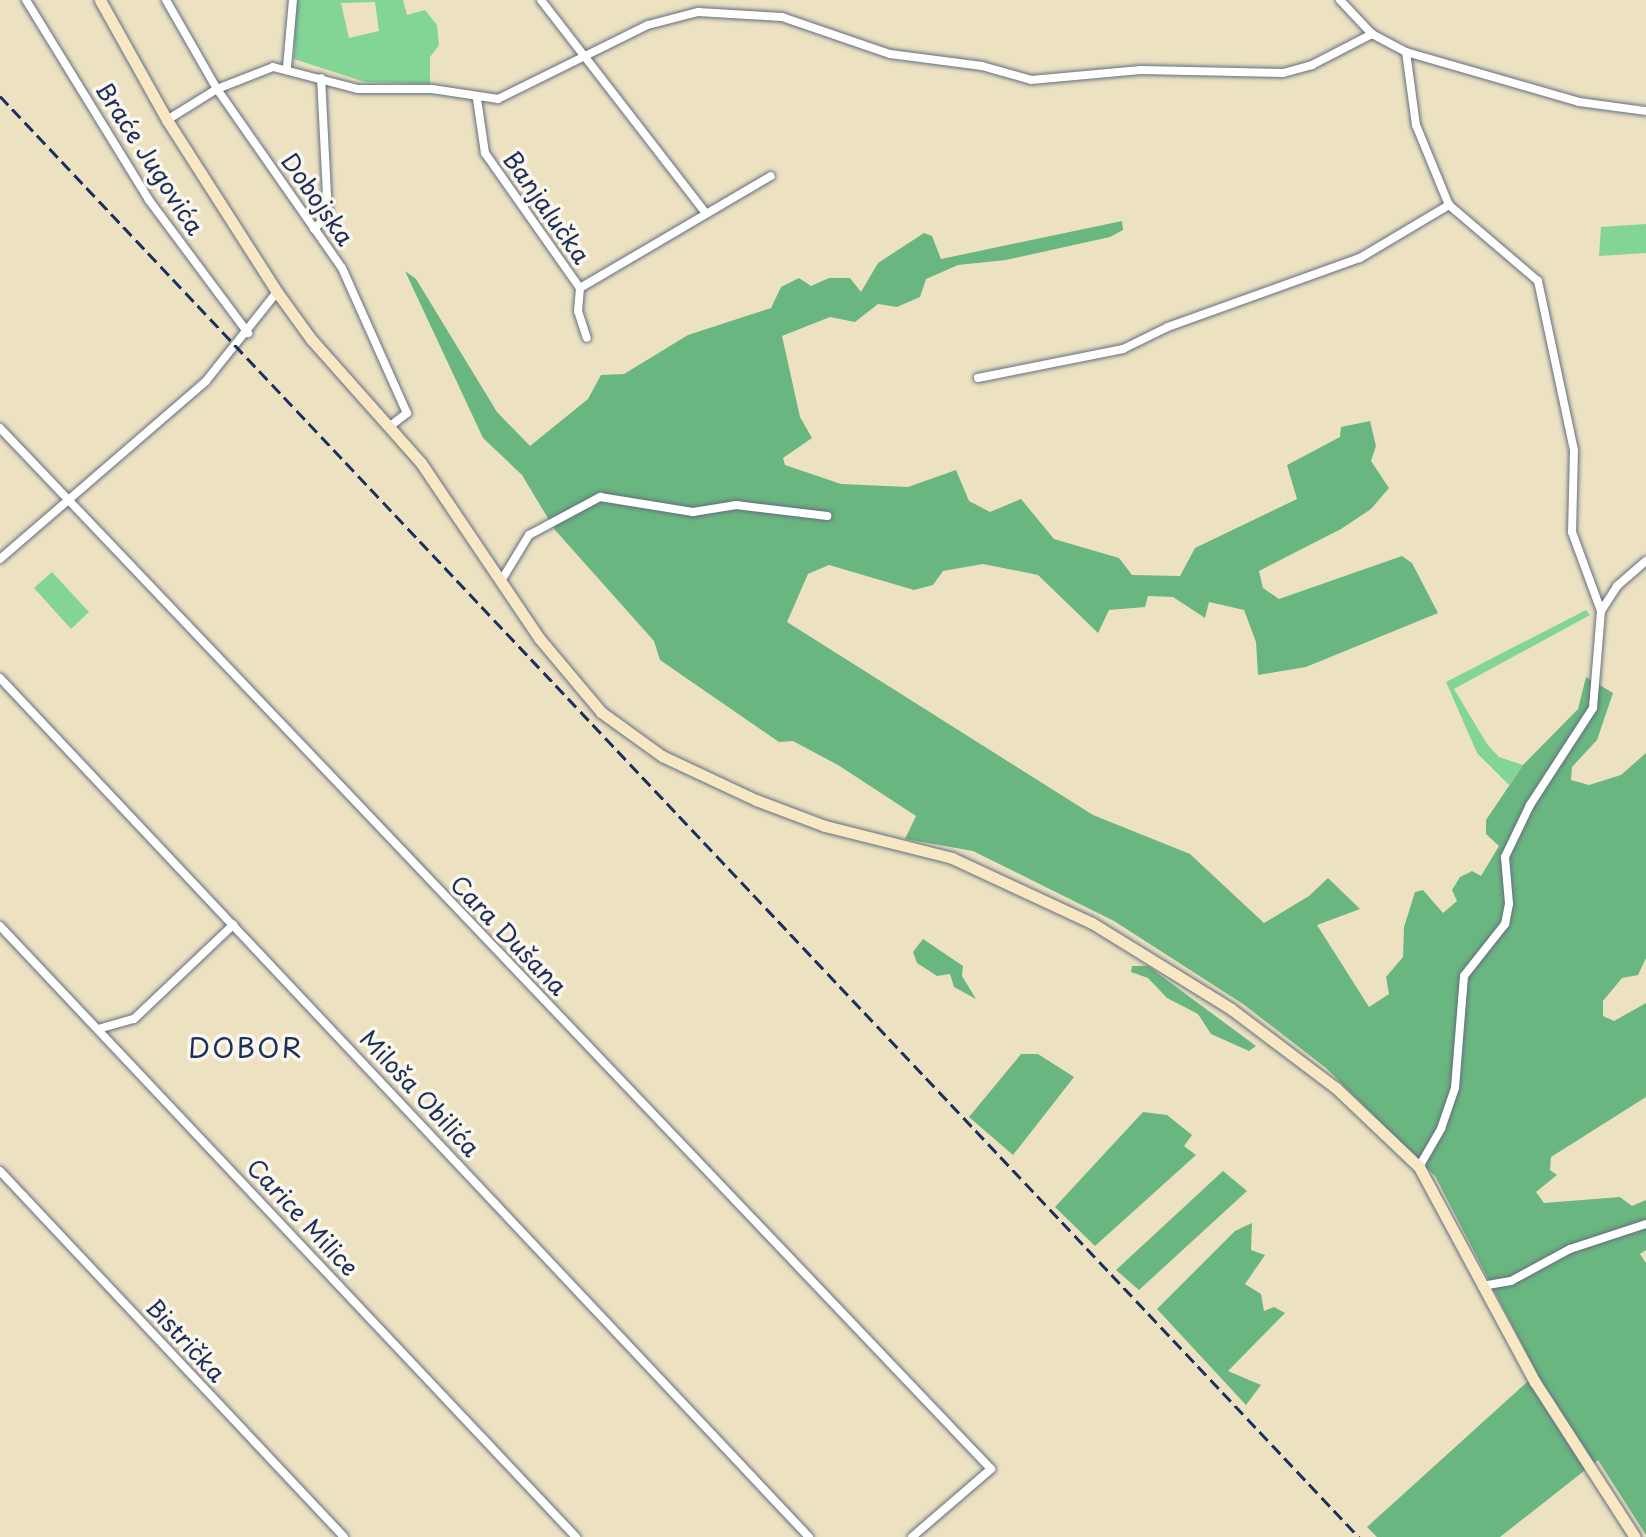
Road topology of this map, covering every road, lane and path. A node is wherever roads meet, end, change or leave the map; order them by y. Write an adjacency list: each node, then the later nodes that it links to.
1 (26, 0): 24 (street, Braće Jugovića)
2 (100, 0): 17 (main road)
3 (166, 0): 14 (street, Dobojska)
4 (293, 0): 11 (street)
5 (541, 0): 9 (street)
6 (1340, 0): 7 (street)
7 (1372, 34): 8 (street); 9 (street)
8 (1406, 52): 10 (street); 12 (street)
9 (583, 55): 15 (street); 20 (street)
10 (1428, 59): 12 (street); 16 (street)
11 (287, 67): 13 (street); 14 (street)
12 (1409, 71): 19 (street)
13 (321, 78): 15 (street); 21 (street)
14 (217, 89): 17 (street); 21 (street, Dobojska)
15 (477, 99): 22 (street, Banjalučka)
16 (1646, 111)
17 (167, 120): 23 (main road)
18 (771, 176): 20 (street, Banjalučka)
19 (1449, 205): 26 (street); 34 (street)
20 (704, 211): 22 (street, Banjalučka)
21 (314, 229): 27 (street, Dobojska)
22 (580, 288): 25 (street)
23 (277, 292): 24 (street); 27 (main road)
24 (248, 333): 29 (street)
25 (587, 338)
26 (978, 378)
27 (389, 427): 33 (main road)
28 (0, 428): 29 (street, Cara Dušana)
29 (67, 500): 31 (street); 46 (street, Cara Dušana)
30 (827, 516): 33 (street)
31 (0, 559)
32 (1646, 561): 34 (street)
33 (501, 581): 39 (main road)
34 (1601, 611): 39 (street)
35 (0, 678): 36 (street, Miloša Obilića)
36 (233, 925): 38 (street); 45 (street, Miloša Obilića)
37 (0, 926): 38 (street, Carice Milice)
38 (98, 1029): 44 (street, Carice Milice)
39 (1419, 1167): 42 (main road)
40 (0, 1171): 43 (street, Bistrička)
41 (1646, 1224): 42 (street)
42 (1482, 1286): 47 (main road)
43 (344, 1537)
44 (576, 1537)
45 (809, 1537)
46 (912, 1537)
47 (1635, 1537)

